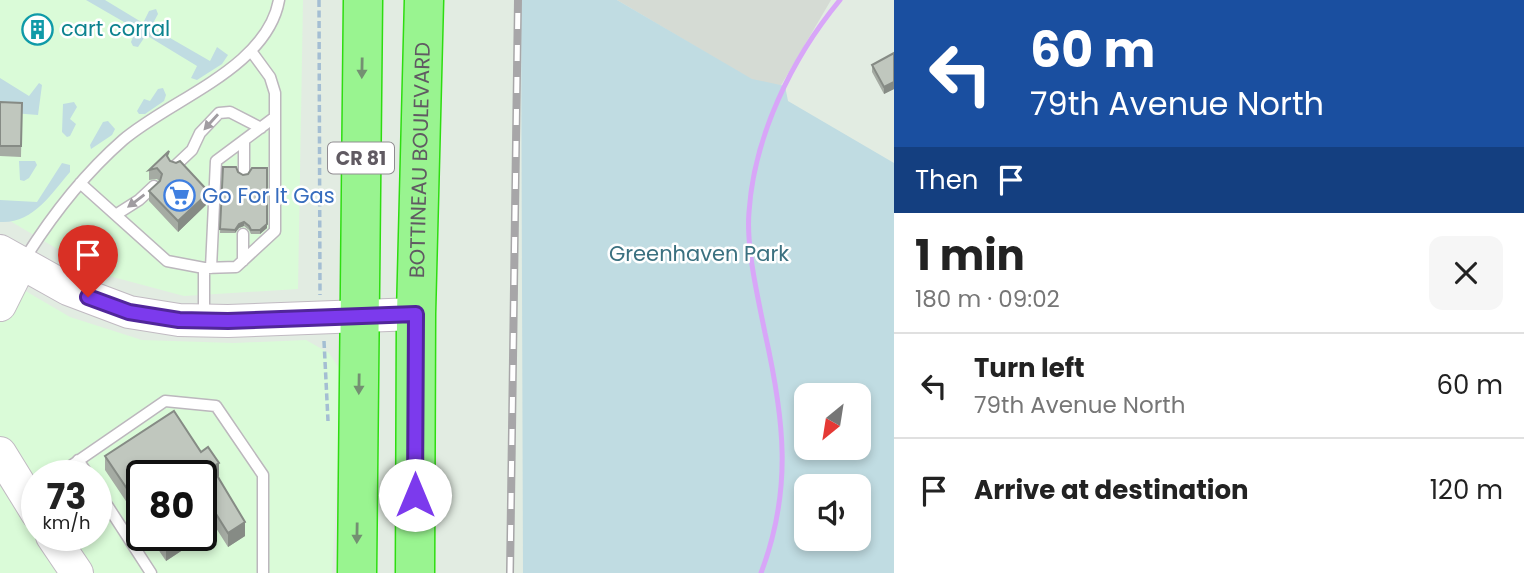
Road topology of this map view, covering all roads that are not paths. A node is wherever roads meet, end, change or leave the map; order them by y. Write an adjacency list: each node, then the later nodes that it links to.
1 (279, 0): 4 (lane)
2 (363, 0): 19 (highway, CR 81, one-way to 19)
3 (424, 0): 18 (highway, BOTTINEAU BOULEVARD / CR 81)
4 (251, 51): 5 (lane); 10 (lane)
5 (275, 117): 6 (lane); 15 (lane)
6 (261, 128): 7 (lane); 8 (lane, one-way to 8)
7 (244, 139): 9 (lane); 16 (lane)
8 (175, 166)
9 (244, 171)
10 (80, 183): 12 (lane); 14 (lane)
11 (154, 186): 12 (lane, one-way to 12)
12 (117, 214): 16 (lane)
13 (243, 234): 15 (lane)
14 (11, 257): 17 (street); 20 (street)
15 (243, 261): 16 (lane)
16 (207, 268): 20 (lane)
17 (0, 306)
18 (416, 314): 19 (street); 30 (highway, BOTTINEAU BOULEVARD / CR 81)
19 (359, 316): 20 (street); 29 (highway, CR 81, one-way to 29)
20 (204, 321)
21 (0, 453): 23 (street)
22 (78, 460): 28 (lane)
23 (21, 483)
24 (112, 513): 27 (lane)
25 (62, 551): 26 (street)
26 (77, 573)
27 (151, 573)
28 (263, 573)
29 (357, 573)
30 (415, 573)

